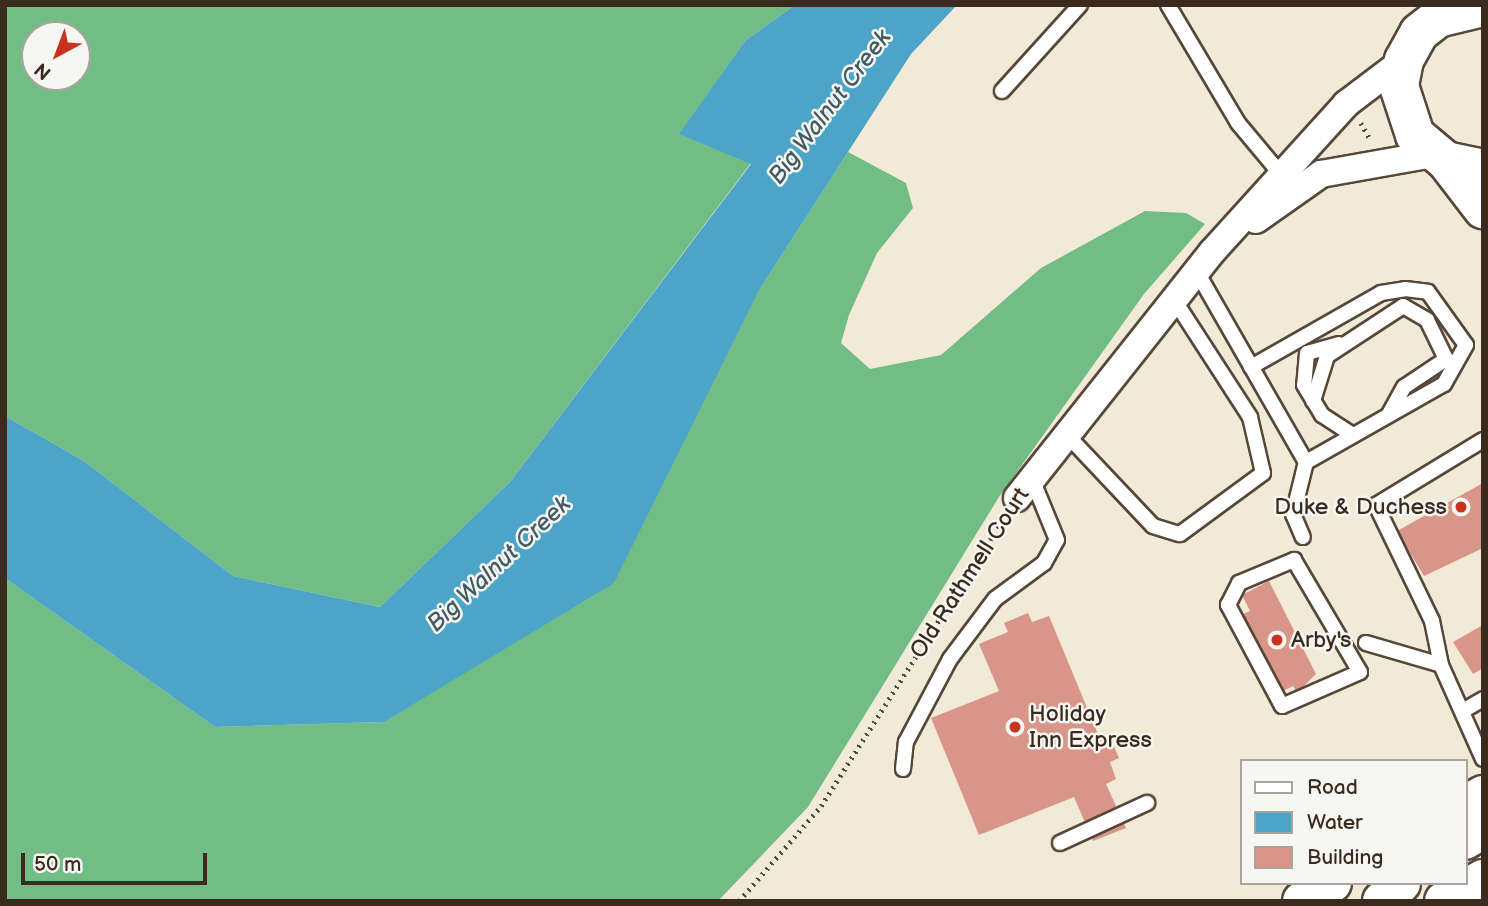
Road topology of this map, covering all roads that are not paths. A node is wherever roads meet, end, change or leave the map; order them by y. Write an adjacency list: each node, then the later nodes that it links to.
1 (1080, 5): 5 (lane)
2 (1168, 5): 8 (lane)
3 (1483, 7): 4 (main road)
4 (1417, 33): 6 (main road); 8 (street, Old Rathmell Court)
5 (1002, 91)
6 (1440, 158): 7 (main road); 8 (street, Old Rathmell Court); 9 (main road)
7 (1483, 169)
8 (1289, 184): 10 (street, Old Rathmell Court)
9 (1483, 209)
10 (1204, 262): 11 (street, Old Rathmell Court); 12 (lane)
11 (1175, 300): 14 (street, Old Rathmell Court); 14 (lane)
12 (1251, 367): 13 (lane); 17 (lane)
13 (1388, 416): 15 (lane); 15 (lane)
14 (1067, 435): 18 (street, Old Rathmell Court)
15 (1353, 435): 17 (lane)
16 (1483, 440): 21 (lane)
17 (1306, 462): 19 (lane)
18 (1024, 489): 26 (lane)
19 (1303, 537)
20 (1366, 643): 21 (lane)
21 (1441, 665): 24 (lane)
22 (1360, 672): 22 (lane)
23 (1483, 699): 24 (lane)
24 (1466, 709): 25 (lane)
25 (1483, 759)
26 (903, 769)
27 (1483, 795): 29 (main road)
28 (1147, 803): 32 (lane)
29 (1467, 804)
30 (1483, 829): 31 (main road)
31 (1467, 839)
32 (1060, 843)
33 (1483, 879): 38 (main road)
34 (1329, 885): 36 (main road)
35 (1399, 885): 37 (main road)
36 (1302, 901)
37 (1382, 901)
38 (1444, 901)

